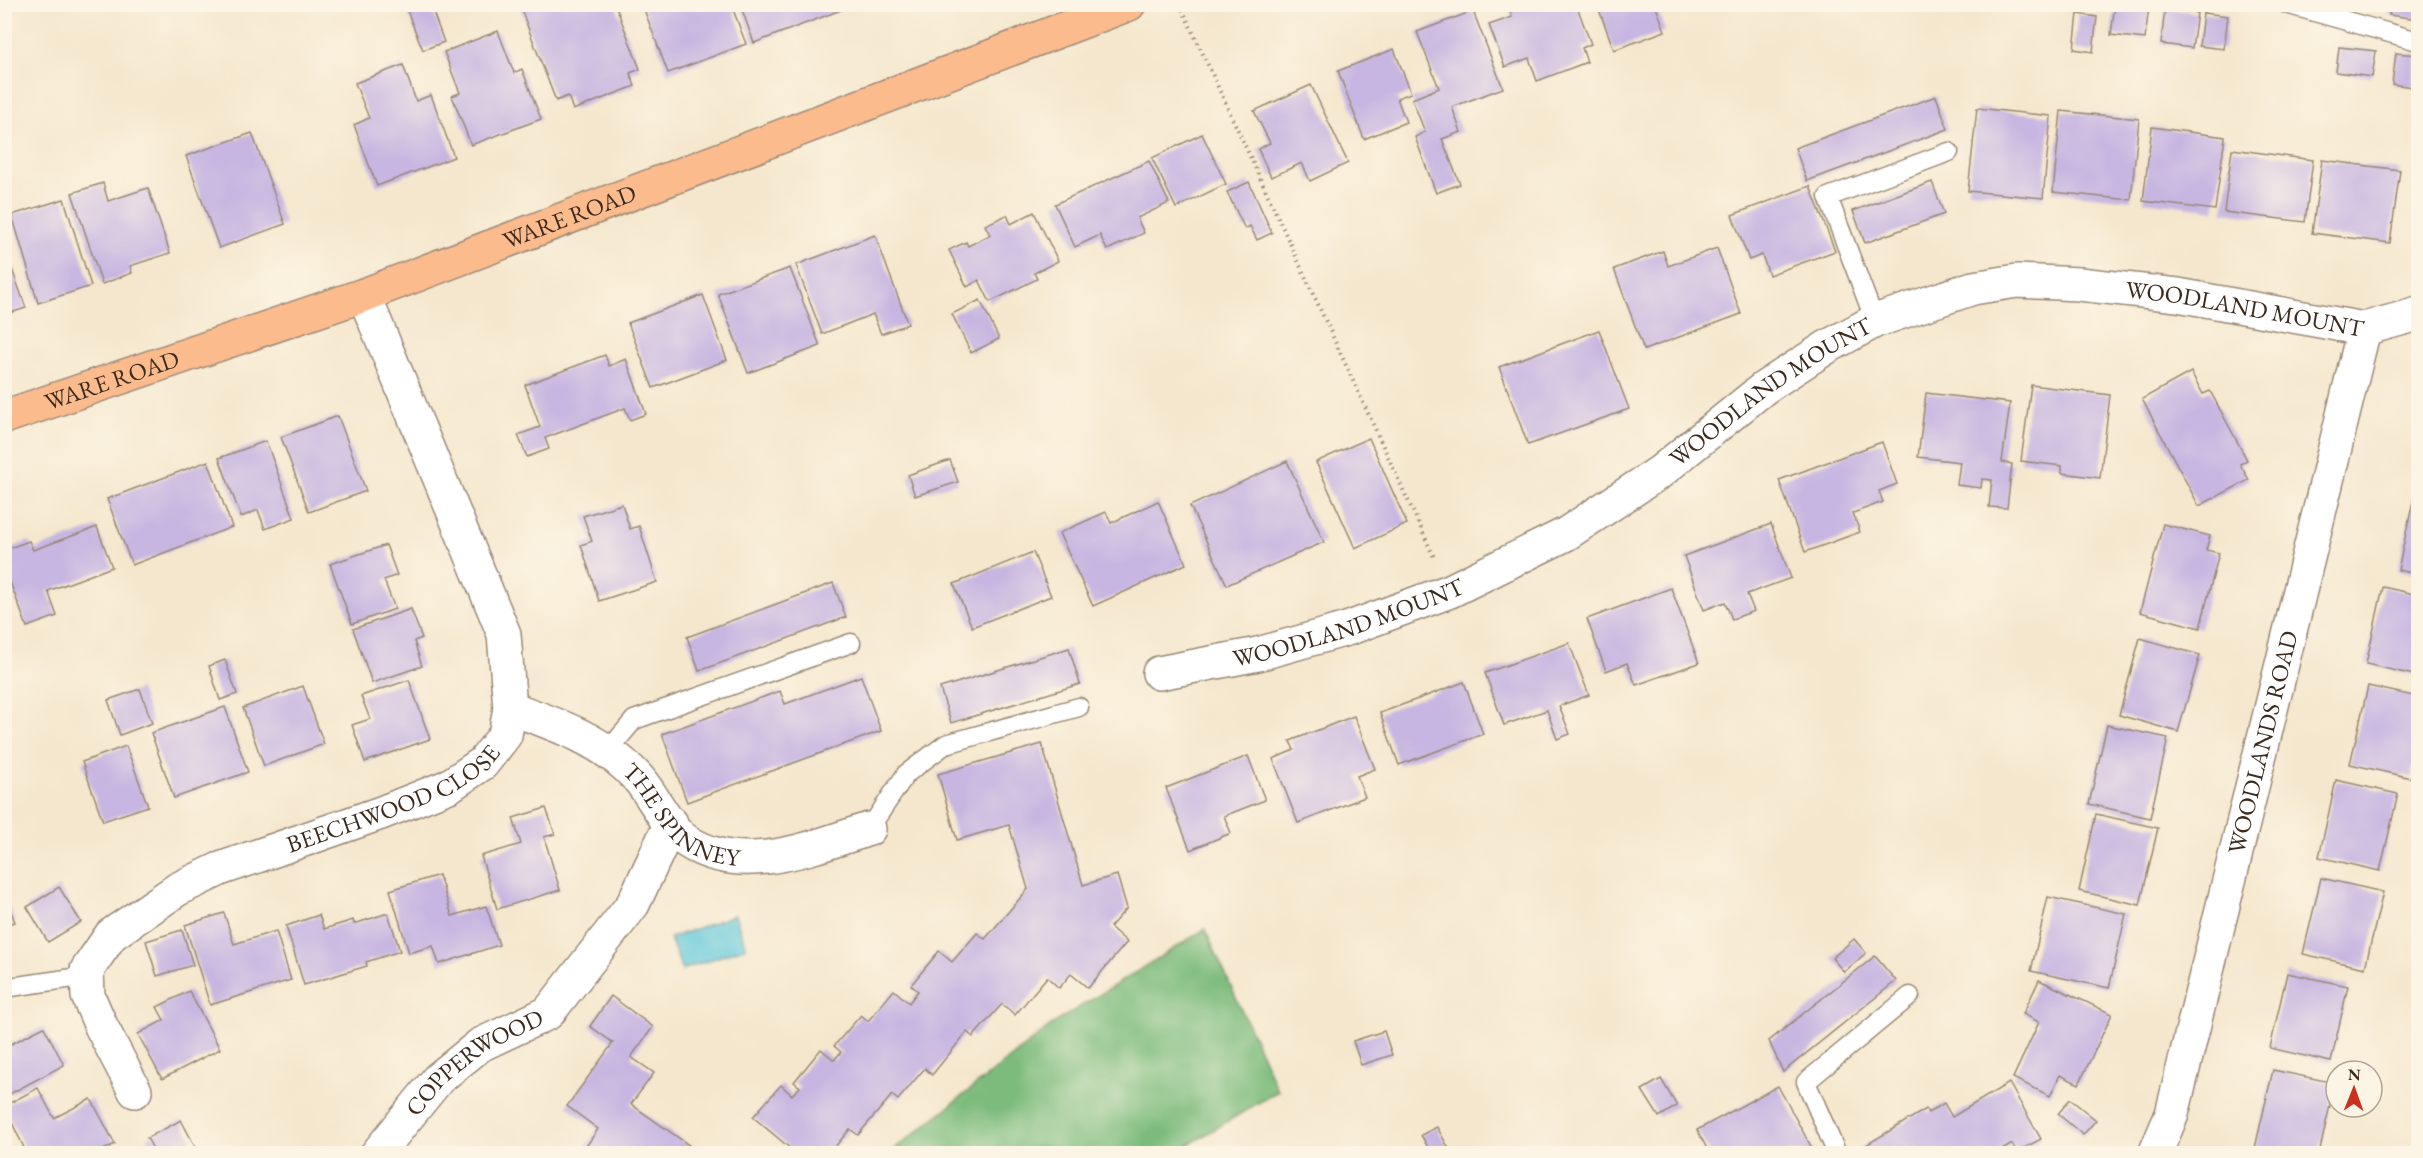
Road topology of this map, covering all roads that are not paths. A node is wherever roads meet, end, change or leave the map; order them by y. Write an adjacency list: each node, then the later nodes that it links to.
1 (1129, 4): 5 (main road, WARE ROAD)
2 (2286, 4): 3 (lane)
3 (2418, 41)
4 (1949, 152): 7 (lane)
5 (364, 295): 9 (main road, WARE ROAD); 13 (street, BEECHWOOD CLOSE)
6 (2418, 314): 8 (street, WOODLAND MOUNT)
7 (1875, 321): 8 (street, WOODLAND MOUNT); 11 (street, WOODLAND MOUNT)
8 (2364, 329): 23 (street, WOODLANDS ROAD)
9 (4, 417)
10 (851, 643): 14 (lane)
11 (1159, 673)
12 (1079, 707): 16 (lane)
13 (510, 708): 14 (street, THE SPINNEY); 17 (street, BEECHWOOD CLOSE)
14 (607, 752): 15 (street, THE SPINNEY)
15 (671, 823): 16 (street, THE SPINNEY); 21 (street, COPPERWOOD)
16 (869, 829)
17 (87, 976): 18 (lane); 20 (street)
18 (4, 988)
19 (1910, 996): 22 (lane)
20 (135, 1091)
21 (377, 1154)
22 (1837, 1154)
23 (2156, 1154)

